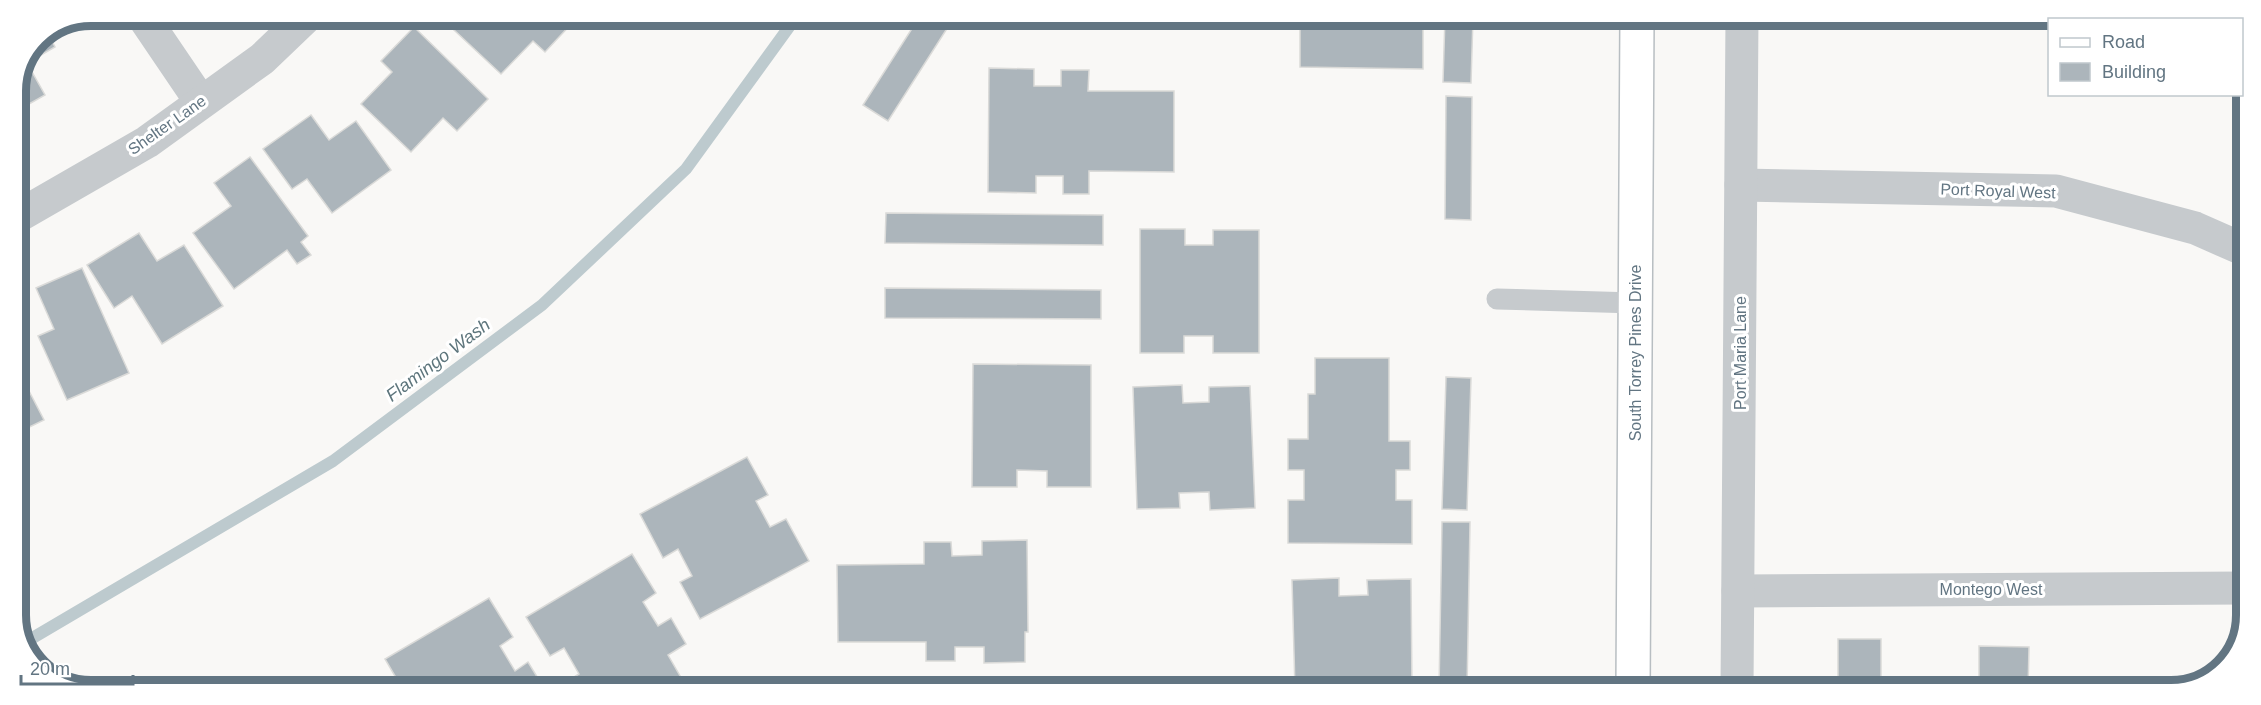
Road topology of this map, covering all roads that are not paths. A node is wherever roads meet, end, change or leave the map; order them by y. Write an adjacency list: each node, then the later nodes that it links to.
1 (149, 26): 5 (street)
2 (296, 26): 5 (street, Shelter Lane)
3 (1637, 26): 10 (main road, South Torrey Pines Drive)
4 (1742, 26): 6 (street, Port Maria Lane)
5 (201, 102): 7 (street, Shelter Lane)
6 (1741, 185): 8 (street, Port Royal West); 12 (street, Port Maria Lane)
7 (26, 212)
8 (2235, 246)
9 (1497, 299): 10 (lane)
10 (1635, 303): 13 (main road, South Torrey Pines Drive)
11 (2236, 588): 12 (street, Montego West)
12 (1738, 591): 14 (street, Port Maria Lane)
13 (1633, 680)
14 (1737, 680)

